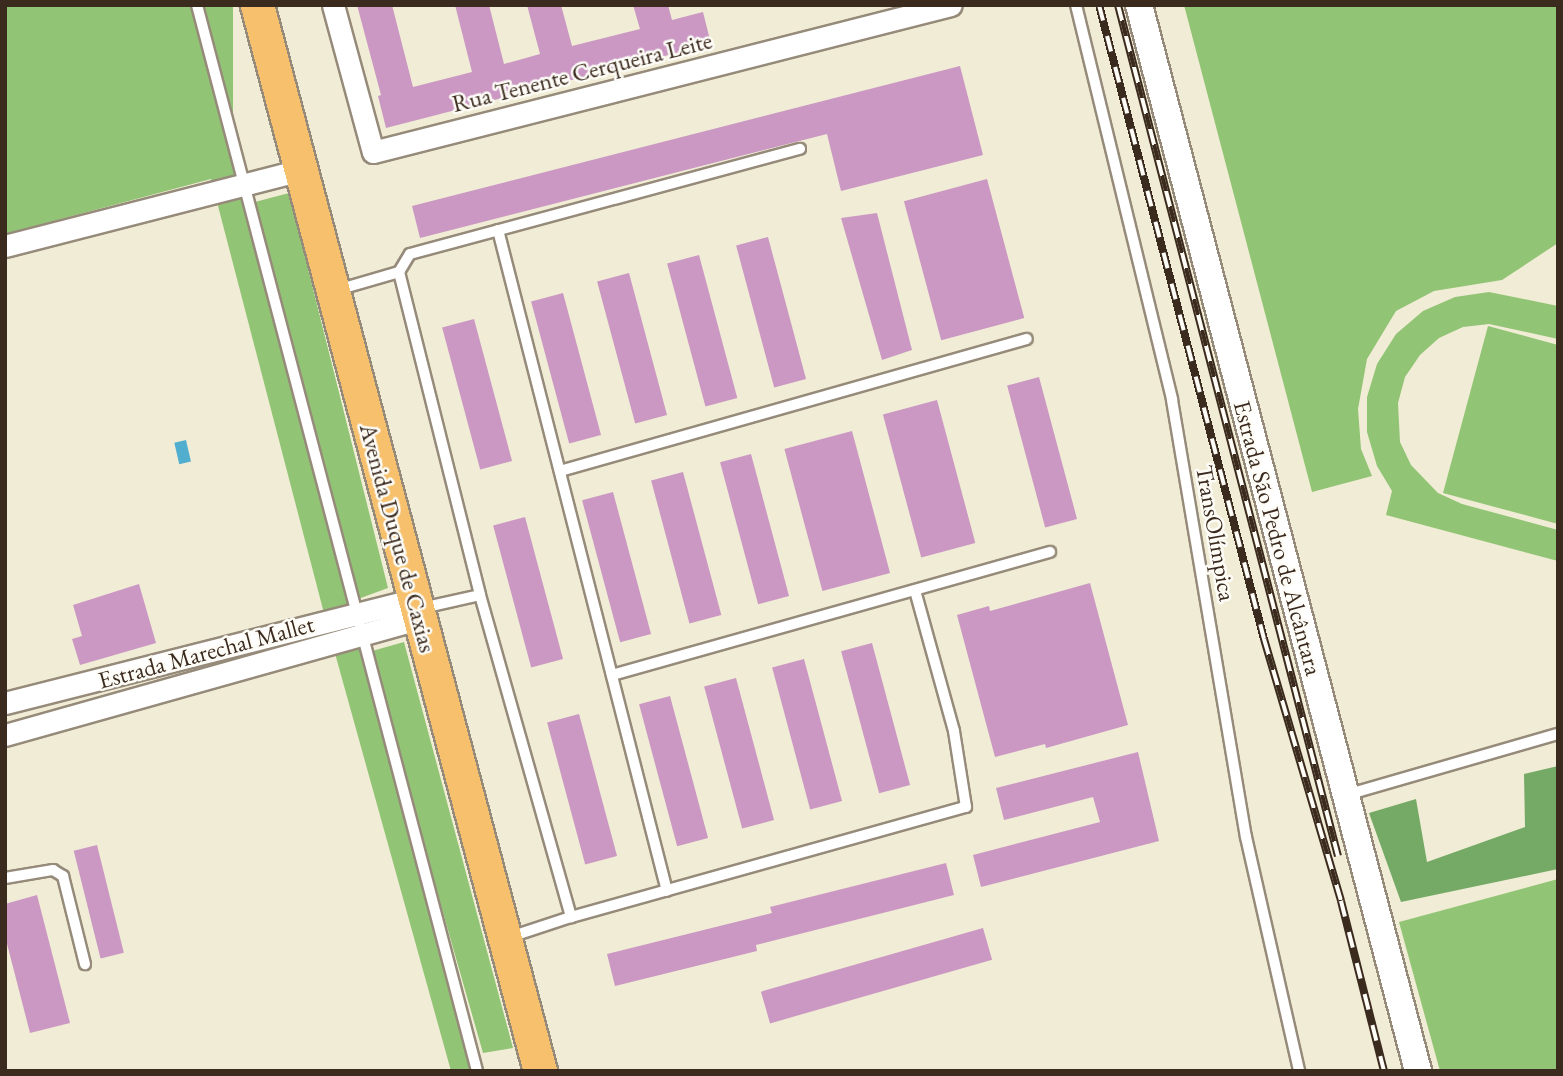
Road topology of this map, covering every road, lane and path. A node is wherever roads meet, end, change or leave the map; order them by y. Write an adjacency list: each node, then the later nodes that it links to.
1 (197, 5): 9 (lane)
2 (257, 5): 8 (main road, Avenida Duque de Caxias)
3 (333, 5): 4 (street, Rua Tenente Cerqueira Leite)
4 (951, 5)
5 (1076, 5): 36 (lane, TransOlímpica)
6 (1139, 5): 28 (street, Estrada São Pedro de Alcântara)
7 (800, 149): 10 (lane)
8 (300, 170): 9 (street); 13 (main road, Avenida Duque de Caxias)
9 (243, 184): 11 (street); 20 (lane)
10 (498, 230): 12 (lane); 15 (lane)
11 (5, 246)
12 (400, 272): 13 (lane); 18 (lane)
13 (333, 291): 19 (main road, Avenida Duque de Caxias)
14 (1027, 339): 15 (lane)
15 (560, 471): 23 (lane)
16 (1050, 552): 17 (lane)
17 (915, 590): 23 (lane); 30 (lane)
18 (480, 595): 19 (lane); 31 (lane)
19 (417, 609): 20 (street, Estrada Marechal Mallet); 21 (street, Estrada Marechal Mallet); 32 (main road, Avenida Duque de Caxias)
20 (359, 613): 21 (lane); 22 (street, Estrada Marechal Mallet)
21 (364, 635): 24 (street, Estrada Marechal Mallet); 35 (lane)
22 (132, 670): 24 (street); 25 (street, Estrada Marechal Mallet)
23 (612, 675): 30 (lane)
24 (138, 697): 27 (street, Estrada Marechal Mallet)
25 (5, 703)
26 (1558, 734): 28 (lane)
27 (5, 735)
28 (1346, 795): 37 (street, Estrada São Pedro de Alcântara)
29 (5, 878): 33 (lane)
30 (667, 891): 31 (lane)
31 (571, 917): 32 (lane)
32 (505, 939): 34 (main road, Avenida Duque de Caxias)
33 (85, 964)
34 (535, 1070)
35 (478, 1071)
36 (1299, 1071)
37 (1418, 1071)

